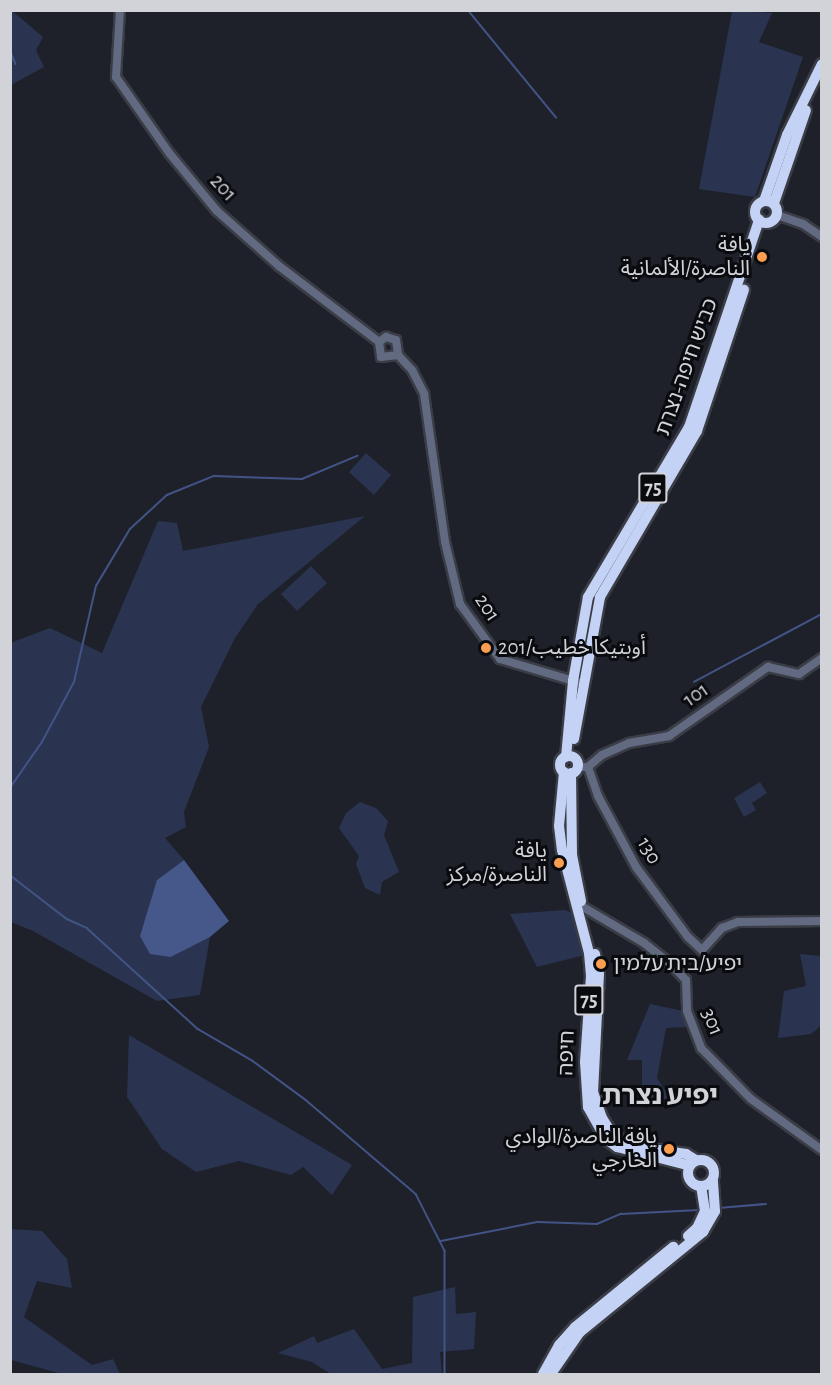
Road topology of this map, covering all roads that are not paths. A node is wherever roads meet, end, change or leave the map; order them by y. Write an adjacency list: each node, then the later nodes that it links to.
1 (120, 10): 8 (street, 201)
2 (822, 64): 4 (highway, 75)
3 (822, 70): 4 (highway, 75)
4 (769, 202): 5 (highway); 6 (highway, 75)
5 (777, 215): 6 (highway); 7 (street)
6 (763, 222): 11 (highway, כביש חיפה-נצרת / 75)
7 (822, 237)
8 (379, 342): 9 (street); 9 (street)
9 (398, 355): 11 (street, 201)
10 (822, 658): 12 (street, 101)
11 (578, 682): 12 (highway, כביש חיפה-נצרת / 75)
12 (573, 766): 13 (highway, חיפה / 75); 14 (street, 130); 16 (highway, חיפה / 75)
13 (583, 907): 15 (street, 301); 16 (highway, חיפה / 75)
14 (822, 921)
15 (822, 1150)
16 (692, 1163): 17 (highway); 18 (highway)
17 (713, 1181): 18 (highway); 20 (highway)
18 (701, 1186): 19 (highway)
19 (543, 1374)
20 (551, 1374)

